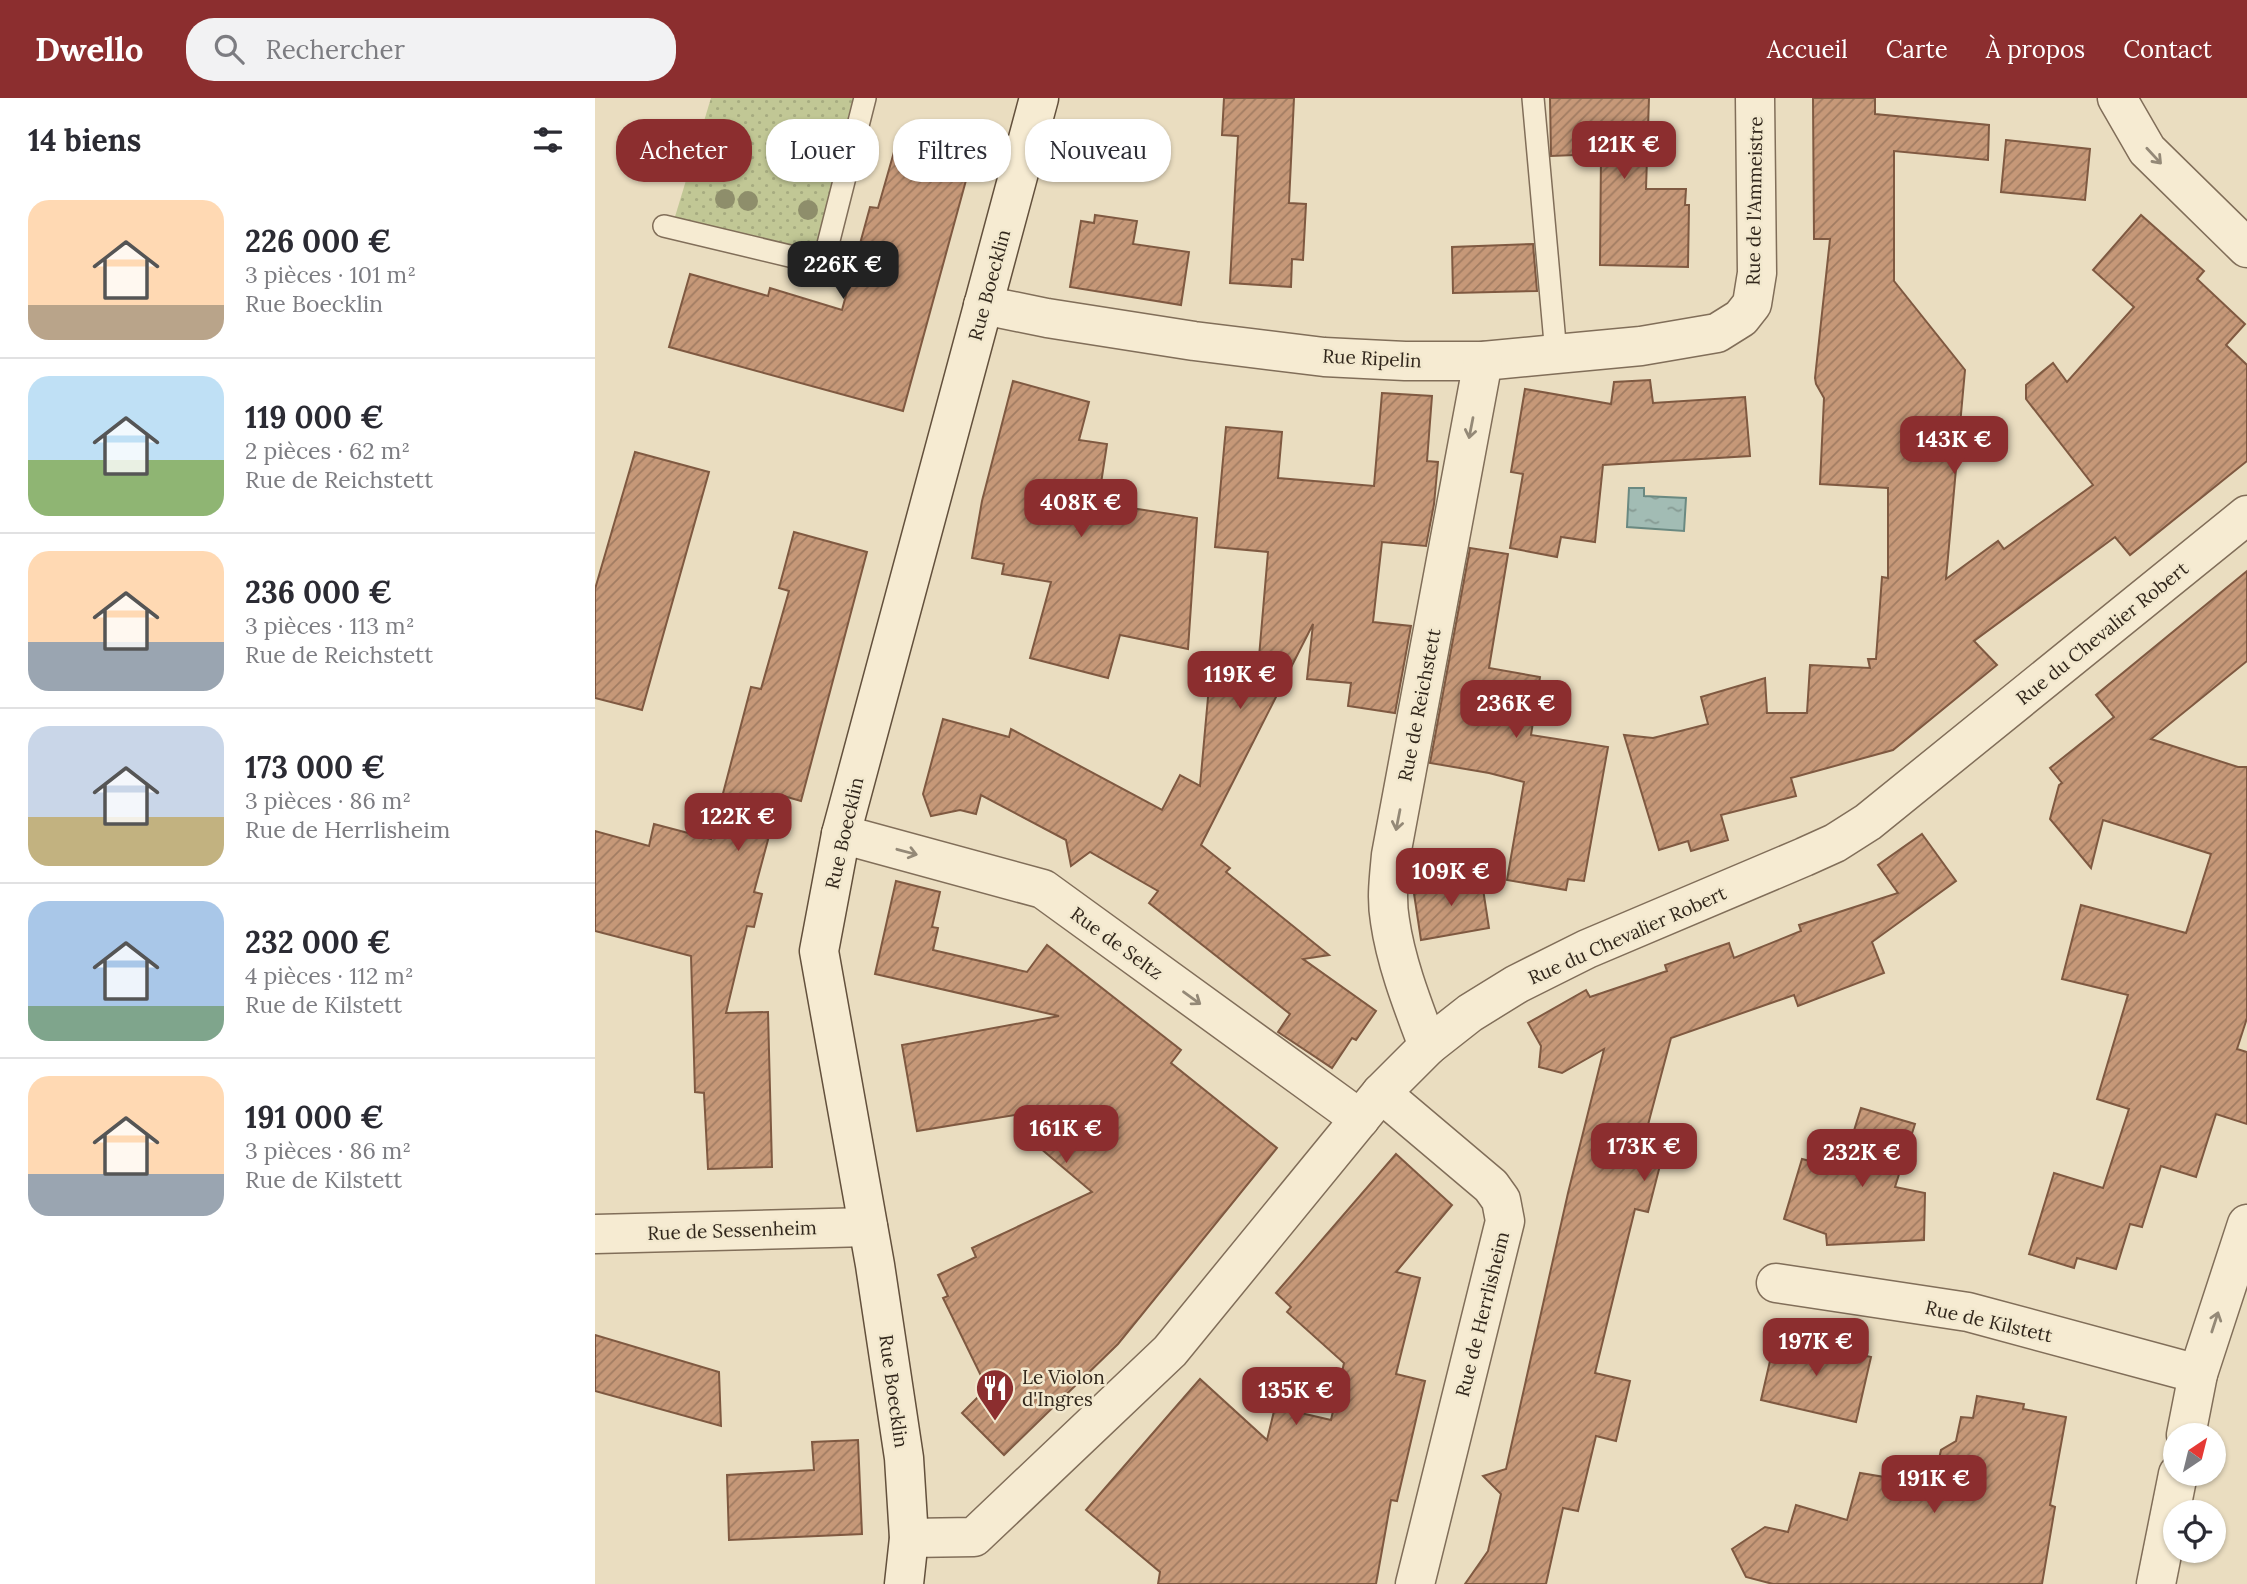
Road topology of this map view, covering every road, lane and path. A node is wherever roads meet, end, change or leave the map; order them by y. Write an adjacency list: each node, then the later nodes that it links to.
1 (865, 98): 6 (lane)
2 (1039, 98): 9 (street, Rue Boecklin)
3 (1533, 98): 10 (lane)
4 (1755, 98): 8 (street, Rue de l'Ammeistre)
5 (2117, 98): 7 (street, one-way to 7)
6 (664, 226)
7 (2247, 248)
8 (1752, 304): 10 (street, Rue Ripelin)
9 (983, 305): 11 (street, Rue Ripelin); 13 (street, Rue Boecklin)
10 (1556, 354): 11 (street, Rue Ripelin)
11 (1483, 360): 14 (street, Rue de Reichstett, one-way to 14)
12 (2247, 516): 14 (street, Rue du Chevalier Robert)
13 (841, 834): 15 (street, Rue de Seltz, one-way to 15); 17 (street, Rue Boecklin)
14 (1427, 1046): 15 (street, Rue du Chevalier Robert)
15 (1371, 1106): 23 (street, Rue du Chevalier Robert); 25 (street, Rue de Herrlisheim)
16 (2247, 1224): 20 (street, one-way to 16)
17 (868, 1227): 18 (street, Rue de Sessenheim); 23 (street, Rue Boecklin)
18 (595, 1234)
19 (1776, 1283): 20 (street, Rue de Kilstett)
20 (2198, 1374): 21 (street)
21 (2188, 1423)
22 (2175, 1486): 26 (street)
23 (909, 1538): 24 (street, Rue Boecklin)
24 (904, 1584)
25 (1415, 1584)
26 (2155, 1584)

